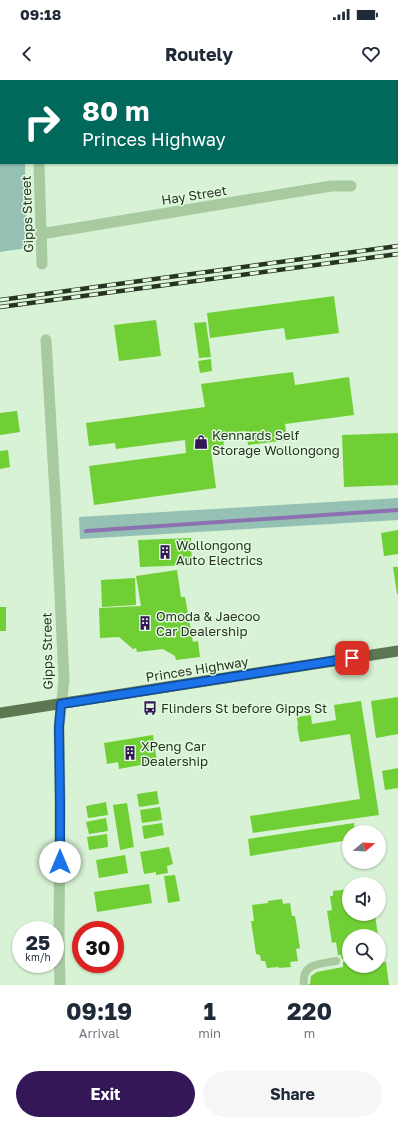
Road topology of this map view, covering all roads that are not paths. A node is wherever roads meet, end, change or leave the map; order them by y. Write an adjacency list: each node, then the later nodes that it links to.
1 (39, 164): 3 (street, Gipps Street)
2 (351, 186): 3 (street, Hay Street)
3 (41, 234): 4 (street, Gipps Street)
4 (42, 264)
5 (46, 340): 7 (street, Gipps Street)
6 (398, 651): 7 (main road, Princes Highway)
7 (61, 704): 8 (main road, Princes Highway); 10 (street, Gipps Street)
8 (0, 713)
9 (336, 961): 11 (lane)
10 (60, 985)
11 (304, 985)

